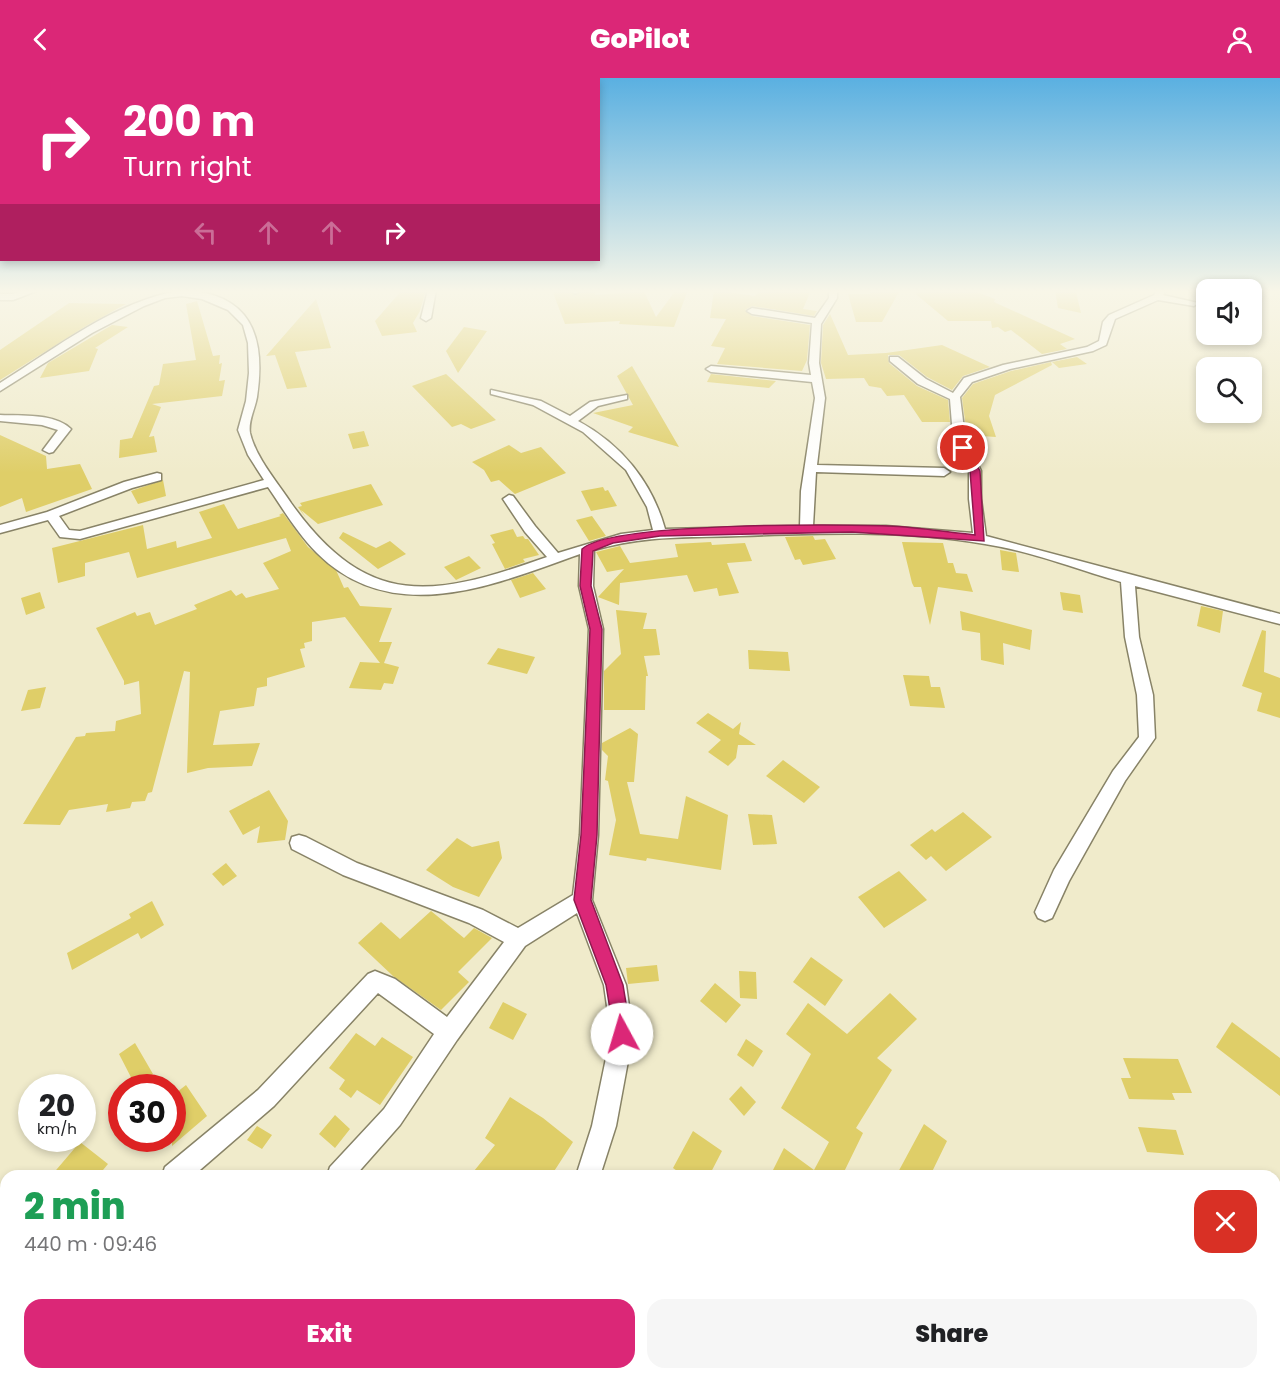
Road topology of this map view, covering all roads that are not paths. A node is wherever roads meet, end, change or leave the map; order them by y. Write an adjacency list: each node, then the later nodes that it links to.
1 (60, 351): 8 (street)
2 (253, 351): 18 (street)
3 (815, 351): 7 (street)
4 (1077, 351): 11 (street)
5 (894, 359): 11 (street)
6 (711, 369): 7 (street)
7 (816, 379): 15 (street)
8 (0, 388)
9 (495, 392): 13 (street)
10 (623, 397): 13 (street)
11 (955, 397): 24 (street)
12 (0, 418): 14 (street)
13 (570, 421): 23 (street)
14 (49, 450)
15 (810, 468): 16 (street); 22 (street)
16 (944, 472)
17 (157, 477): 20 (street)
18 (271, 482): 20 (street); 26 (street)
19 (509, 499): 26 (street)
20 (51, 515): 21 (street)
21 (0, 529)
22 (806, 529): 23 (street); 24 (street)
23 (660, 532): 25 (street)
24 (980, 539): 27 (street)
25 (587, 549): 26 (street); 30 (street)
26 (556, 559)
27 (1128, 579): 28 (street); 31 (street)
28 (1280, 619)
29 (298, 843): 32 (street)
30 (582, 900): 32 (street); 36 (street)
31 (1045, 912)
32 (518, 939): 33 (street)
33 (449, 1032): 34 (street); 35 (street)
34 (181, 1170)
35 (344, 1170)
36 (590, 1170)

